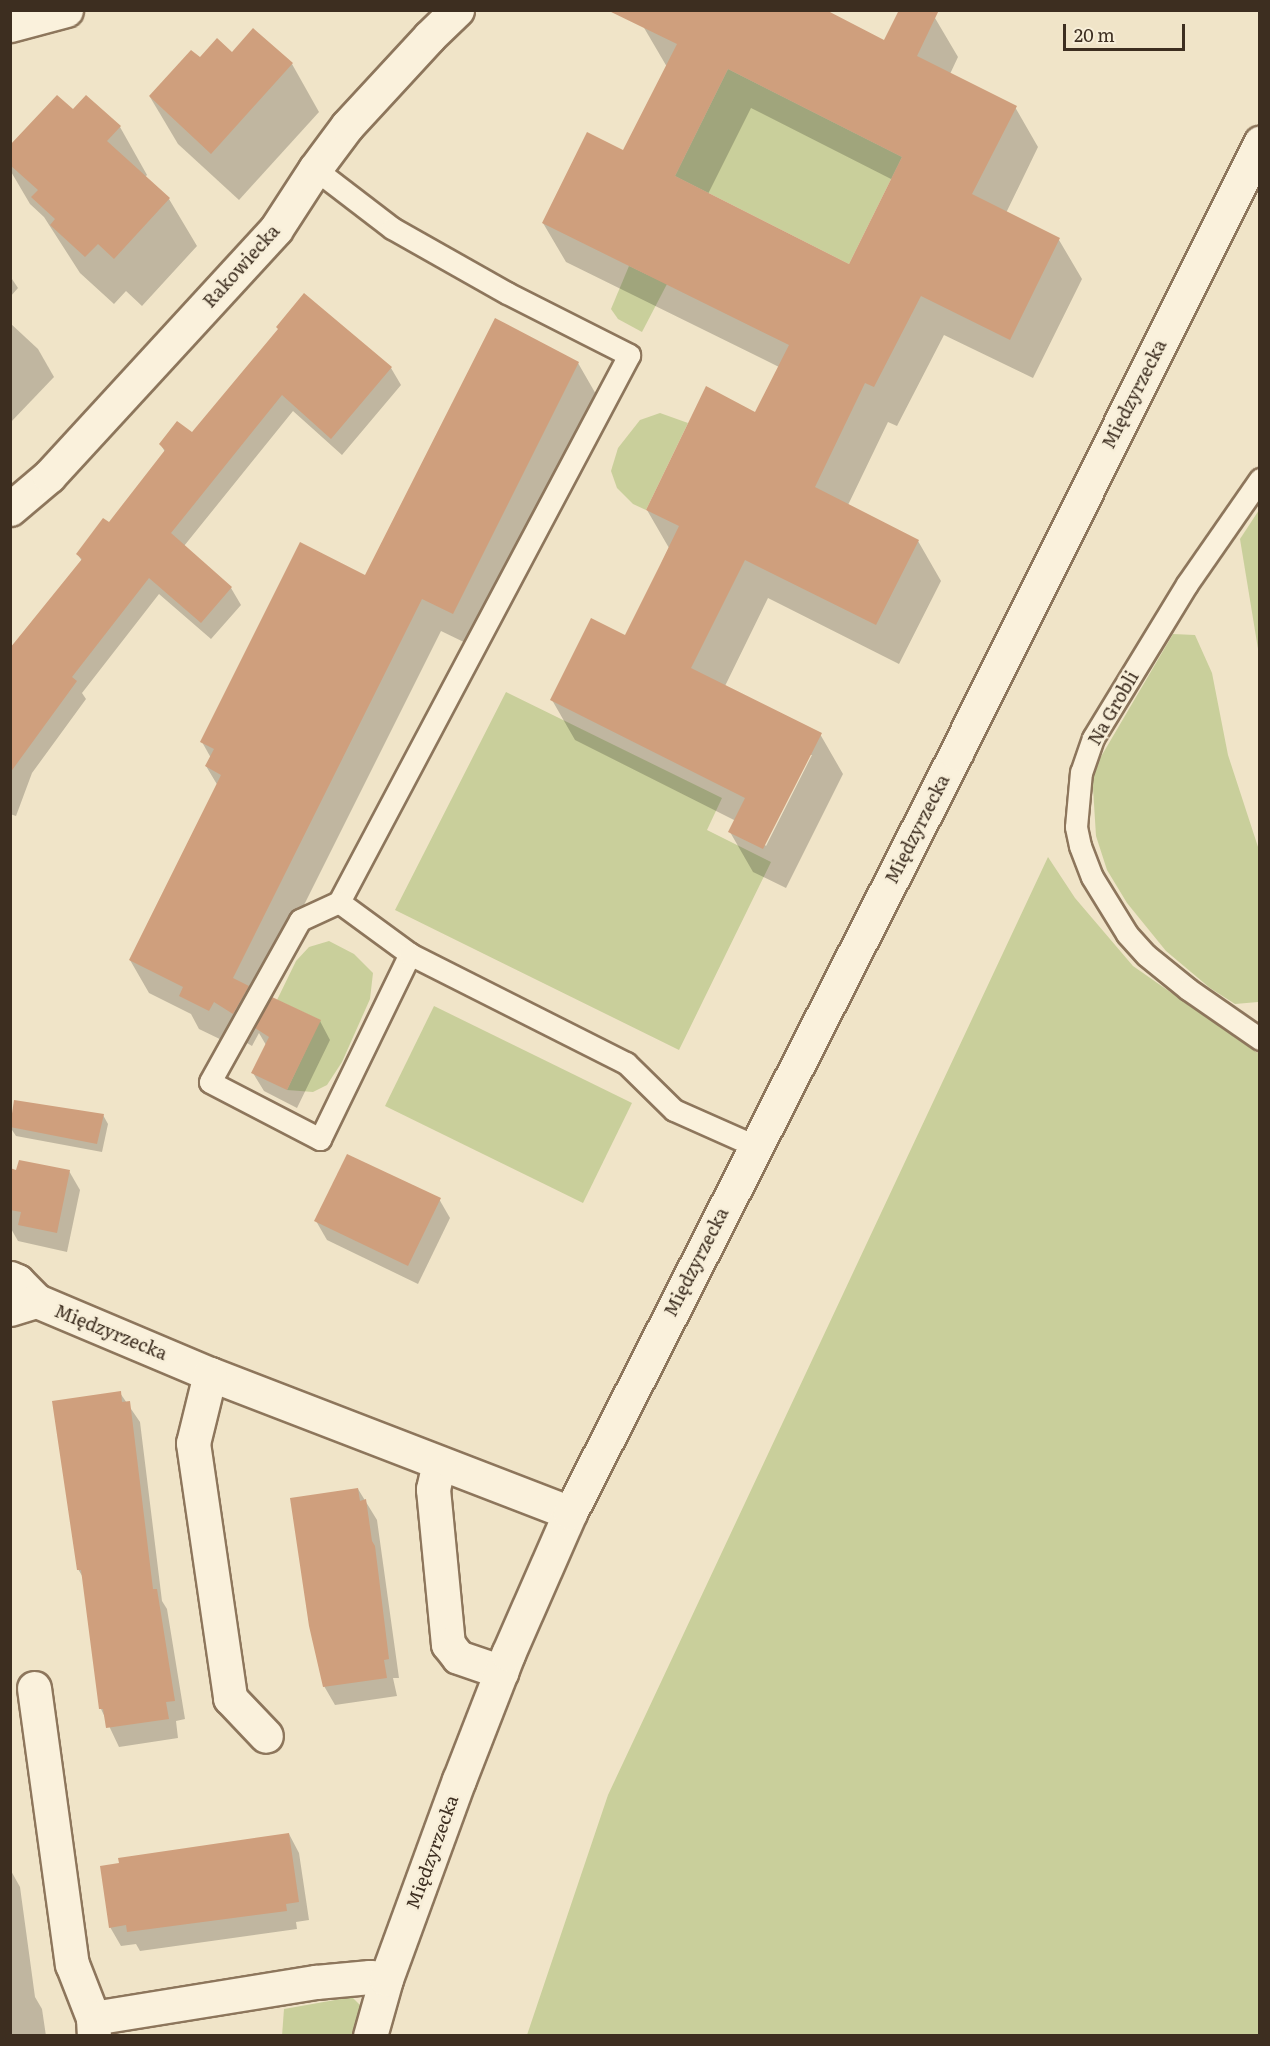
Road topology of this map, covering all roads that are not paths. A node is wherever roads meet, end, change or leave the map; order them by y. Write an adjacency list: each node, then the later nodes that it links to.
1 (66, 10): 3 (street)
2 (457, 10): 5 (street, Rakowiecka)
3 (10, 26)
4 (1260, 143): 11 (street, Międzyrzecka)
5 (315, 169): 7 (street, Rakowiecka); 8 (lane)
6 (1260, 479): 10 (lane, Na Grobli)
7 (10, 509)
8 (339, 902): 9 (lane); 9 (lane)
9 (410, 954): 11 (lane)
10 (1260, 1039)
11 (755, 1146): 16 (street, Międzyrzecka)
12 (10, 1278): 13 (street)
13 (24, 1305): 14 (street, Międzyrzecka)
14 (210, 1374): 15 (street, Międzyrzecka); 19 (street)
15 (440, 1463): 16 (street, Międzyrzecka); 17 (street)
16 (570, 1513): 17 (street, Międzyrzecka)
17 (502, 1672): 20 (street, Międzyrzecka)
18 (33, 1688): 21 (street)
19 (266, 1736)
20 (386, 1978): 21 (street); 22 (street, Międzyrzecka)
21 (94, 2027)
22 (370, 2036)

